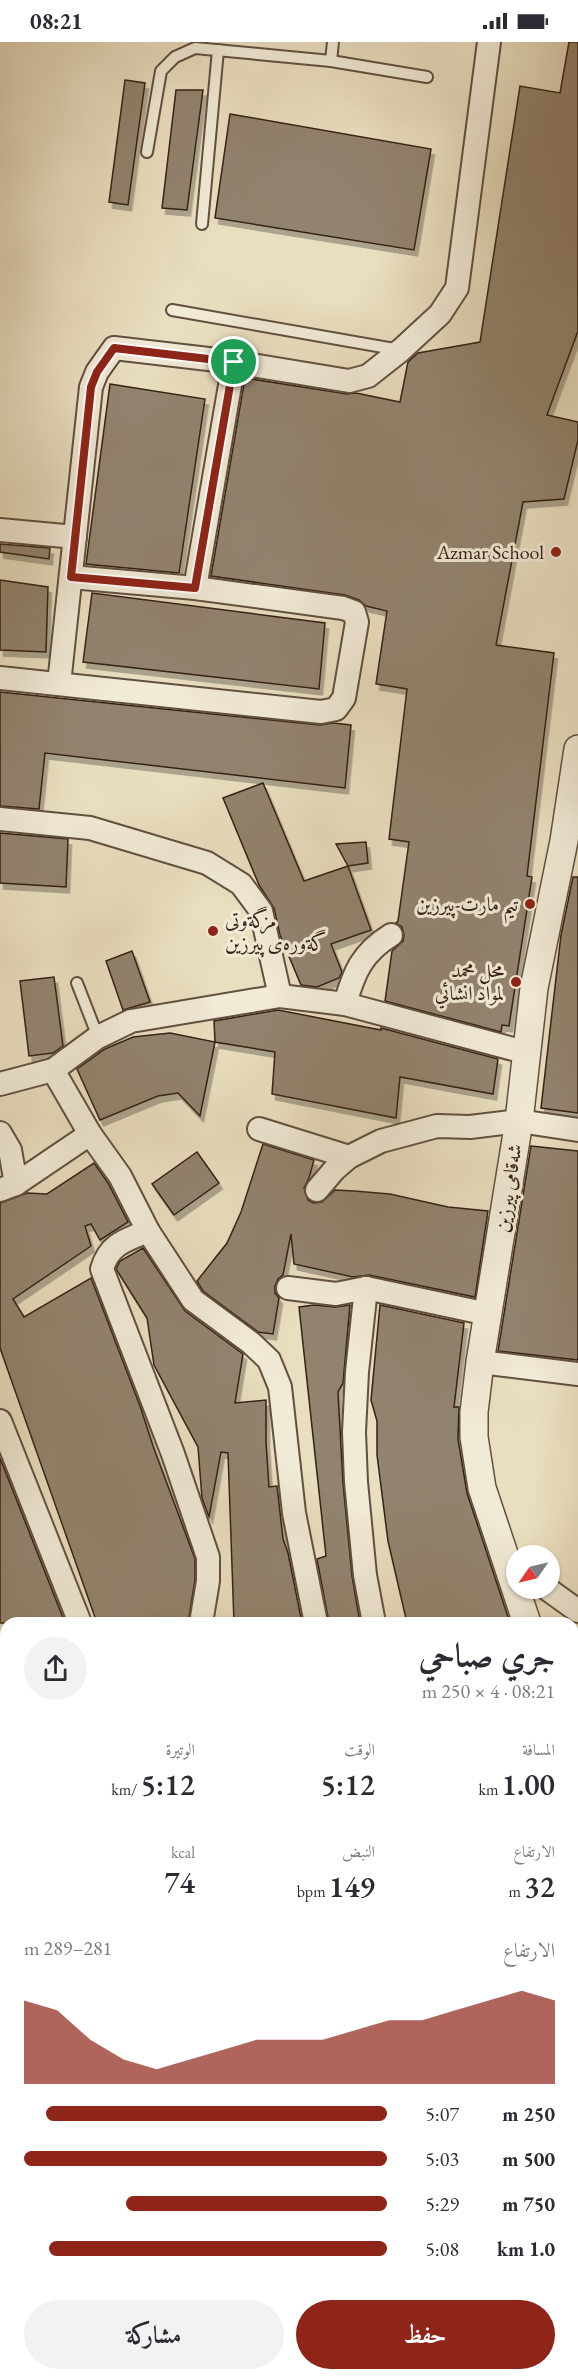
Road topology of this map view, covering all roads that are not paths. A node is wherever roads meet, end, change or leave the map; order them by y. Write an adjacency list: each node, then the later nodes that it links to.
1 (333, 42): 4 (lane)
2 (489, 42): 9 (street)
3 (219, 50): 4 (lane); 6 (lane); 7 (lane)
4 (331, 61): 5 (lane)
5 (427, 77)
6 (147, 152)
7 (202, 224)
8 (172, 310): 9 (lane)
9 (401, 350): 10 (street)
10 (234, 362): 12 (street); 14 (street)
11 (0, 530): 12 (street)
12 (75, 537): 13 (street)
13 (71, 577): 14 (street); 16 (street)
14 (195, 588): 16 (street)
15 (0, 678): 16 (street)
16 (60, 684)
17 (578, 749): 19 (street, شەقامی پیرزین)
18 (0, 819): 22 (street)
19 (571, 842): 25 (street, شەقامی پیرزین)
20 (391, 935): 23 (street)
21 (77, 983): 24 (lane)
22 (280, 996): 23 (street); 24 (street)
23 (345, 1004): 25 (street)
24 (98, 1037): 26 (street)
25 (528, 1053): 28 (street, شەقامی پیرزین)
26 (53, 1070): 27 (street); 32 (street)
27 (0, 1084)
28 (519, 1121): 30 (street); 33 (street); 39 (street, شەقامی پیرزین)
29 (259, 1129): 33 (street)
30 (578, 1130)
31 (0, 1133): 34 (street)
32 (90, 1134): 34 (street); 36 (street)
33 (349, 1158): 35 (street)
34 (8, 1187)
35 (317, 1191)
36 (148, 1231): 48 (street); 49 (street)
37 (288, 1288): 38 (street)
38 (366, 1288): 39 (street); 50 (street)
39 (488, 1314): 40 (street, شەقامی پیرزین)
40 (480, 1362): 41 (street); 43 (street, شەقامی پیرزین)
41 (578, 1374)
42 (0, 1421): 47 (street)
43 (506, 1545)
44 (560, 1598): 46 (street)
45 (520, 1599): 51 (street, شەقامی پیرزین)
46 (578, 1611)
47 (78, 1617)
48 (202, 1617)
49 (315, 1617)
50 (373, 1617)
51 (525, 1617)

